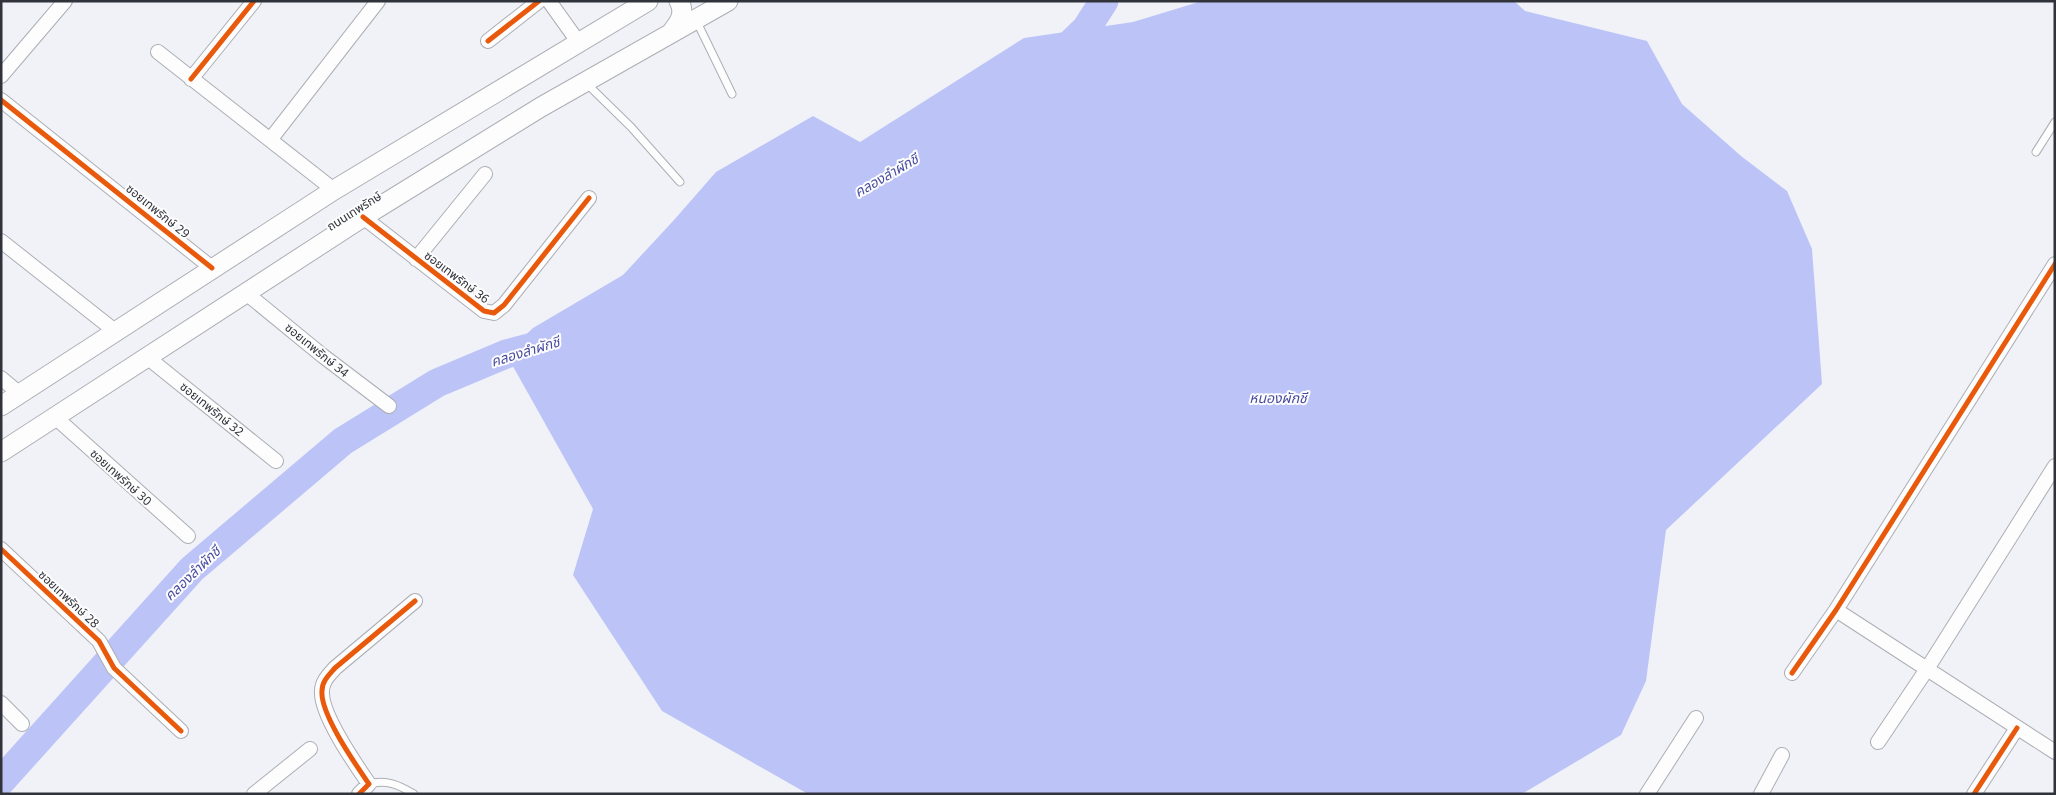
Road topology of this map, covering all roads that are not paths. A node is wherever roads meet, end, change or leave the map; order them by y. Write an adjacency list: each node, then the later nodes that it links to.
1 (65, 1): 14 (street)
2 (254, 1): 15 (street)
3 (378, 1): 20 (street)
4 (539, 1): 11 (street)
5 (549, 1): 12 (street)
6 (648, 1): 12 (main road)
7 (679, 1): 10 (main road)
8 (728, 1): 9 (main road, ถนนเทพรักษ์)
9 (695, 19): 10 (main road, ถนนเทพรักษ์); 17 (lane)
10 (670, 33): 16 (main road, ถนนเทพรักษ์)
11 (488, 41)
12 (579, 43): 24 (main road)
13 (158, 52): 15 (street)
14 (1, 76)
15 (191, 79): 20 (street)
16 (585, 82): 23 (lane); 26 (main road, ถนนเทพรักษ์)
17 (732, 94)
18 (1, 100): 30 (street, ซอยเทพรักษ์ 29)
19 (2055, 122): 21 (lane)
20 (270, 140): 24 (street)
21 (2036, 152)
22 (485, 174): 28 (street)
23 (680, 182)
24 (334, 190): 30 (main road)
25 (590, 198): 28 (street, ซอยเทพรักษ์ 36)
26 (363, 217): 28 (street, ซอยเทพรักษ์ 36); 31 (main road, ถนนเทพรักษ์)
27 (1, 241): 32 (street)
28 (416, 259)
29 (2055, 264): 45 (street)
30 (212, 268): 32 (main road)
31 (246, 293): 33 (main road, ถนนเทพรักษ์); 37 (street, ซอยเทพรักษ์ 34)
32 (115, 331): 35 (main road)
33 (147, 357): 38 (main road, ถนนเทพรักษ์); 40 (street, ซอยเทพรักษ์ 32)
34 (1, 378): 35 (street)
35 (20, 394): 36 (main road)
36 (1, 406)
37 (389, 406)
38 (55, 417): 39 (main road, ถนนเทพรักษ์); 42 (street, ซอยเทพรักษ์ 30)
39 (1, 452)
40 (276, 461)
41 (2055, 466): 46 (street)
42 (188, 536)
43 (1, 549): 52 (street, ซอยเทพรักษ์ 28)
44 (415, 601): 57 (street)
45 (1836, 610): 46 (street); 47 (street)
46 (1927, 669): 51 (street); 53 (street)
47 (1792, 673)
48 (1, 703): 50 (street)
49 (1696, 718): 60 (street)
50 (22, 724)
51 (2017, 728): 55 (street); 62 (street)
52 (181, 731)
53 (1878, 742)
54 (310, 749): 58 (street)
55 (2055, 752)
56 (1782, 755): 61 (street)
57 (364, 789): 59 (lane)
58 (254, 794)
59 (414, 794)
60 (1647, 794)
61 (1761, 794)
62 (1974, 794)

